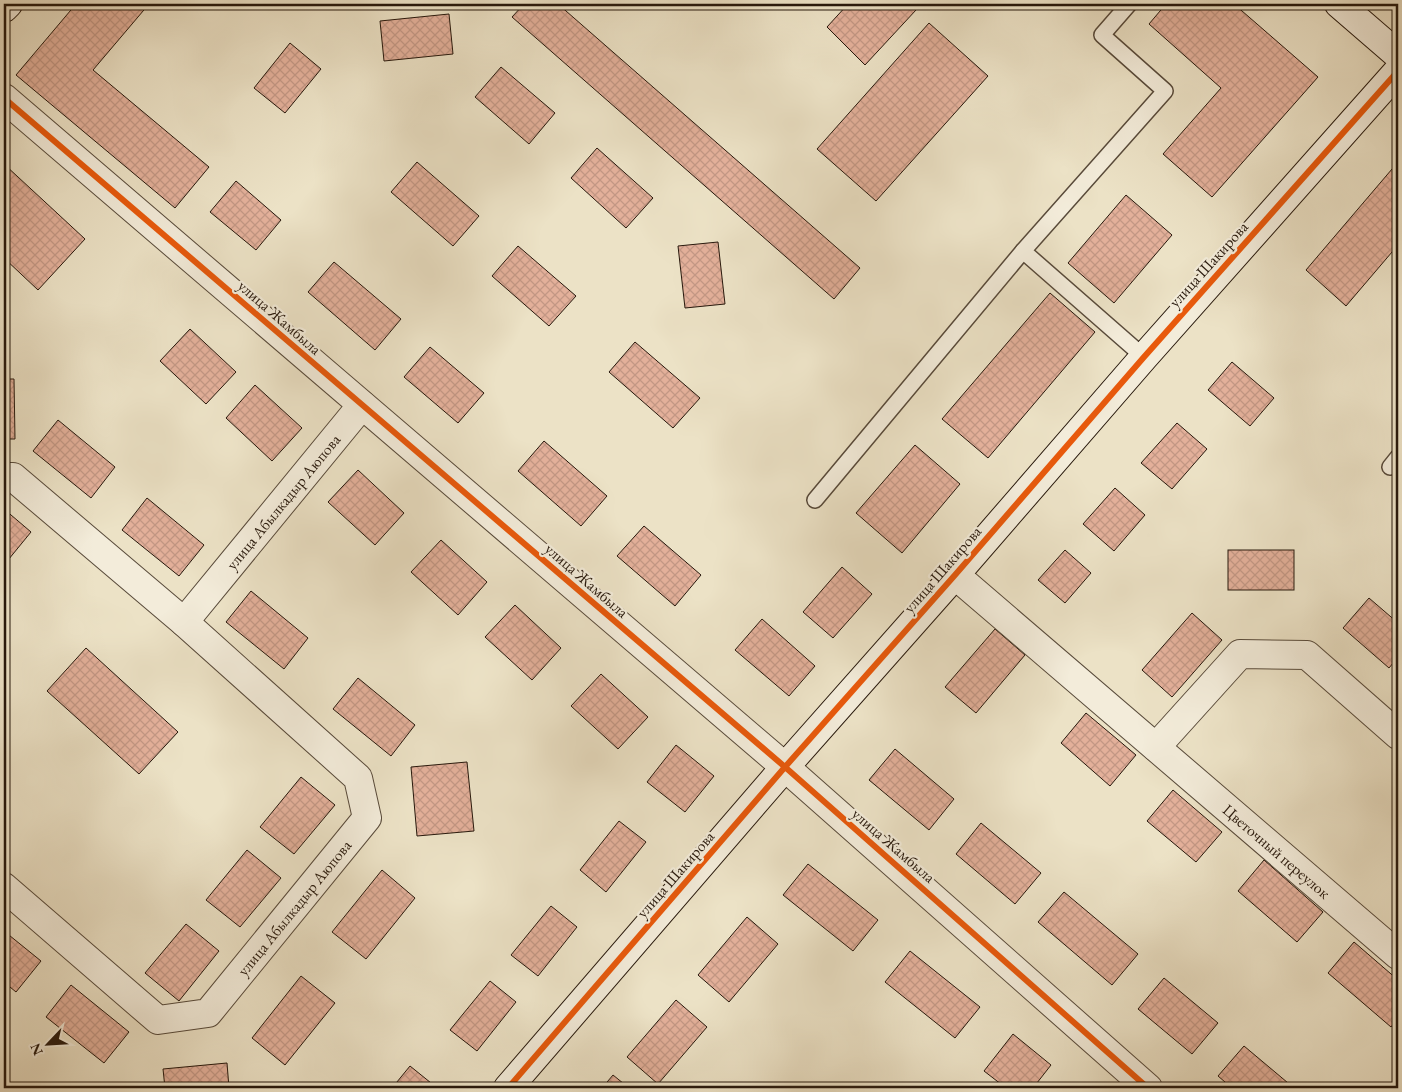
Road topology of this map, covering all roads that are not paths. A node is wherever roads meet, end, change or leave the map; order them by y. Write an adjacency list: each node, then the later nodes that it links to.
1 (8, 4): 4 (street)
2 (1129, 4): 8 (lane)
3 (1339, 4): 5 (street)
4 (4, 8)
5 (1398, 55)
6 (1398, 71): 9 (street, улица Шакирова)
7 (4, 98): 10 (street, улица Жамбыла)
8 (1024, 251): 9 (lane); 12 (lane)
9 (1144, 357): 13 (street, улица Шакирова)
10 (362, 405): 14 (street, улица Абылкадыр Аюпова); 17 (street, улица Жамбыла)
11 (4, 477): 14 (street, улица Абылкадыр Аюпова)
12 (815, 500)
13 (955, 575): 16 (street, Цветочный переулок); 17 (street, улица Шакирова)
14 (184, 622): 18 (street, улица Абылкадыр Аюпова)
15 (1398, 735): 16 (street)
16 (1156, 747): 19 (street, Цветочный переулок)
17 (785, 767): 20 (street, улица Шакирова); 21 (street, улица Жамбыла)
18 (4, 887)
19 (1398, 955)
20 (519, 1085)
21 (1148, 1088)

